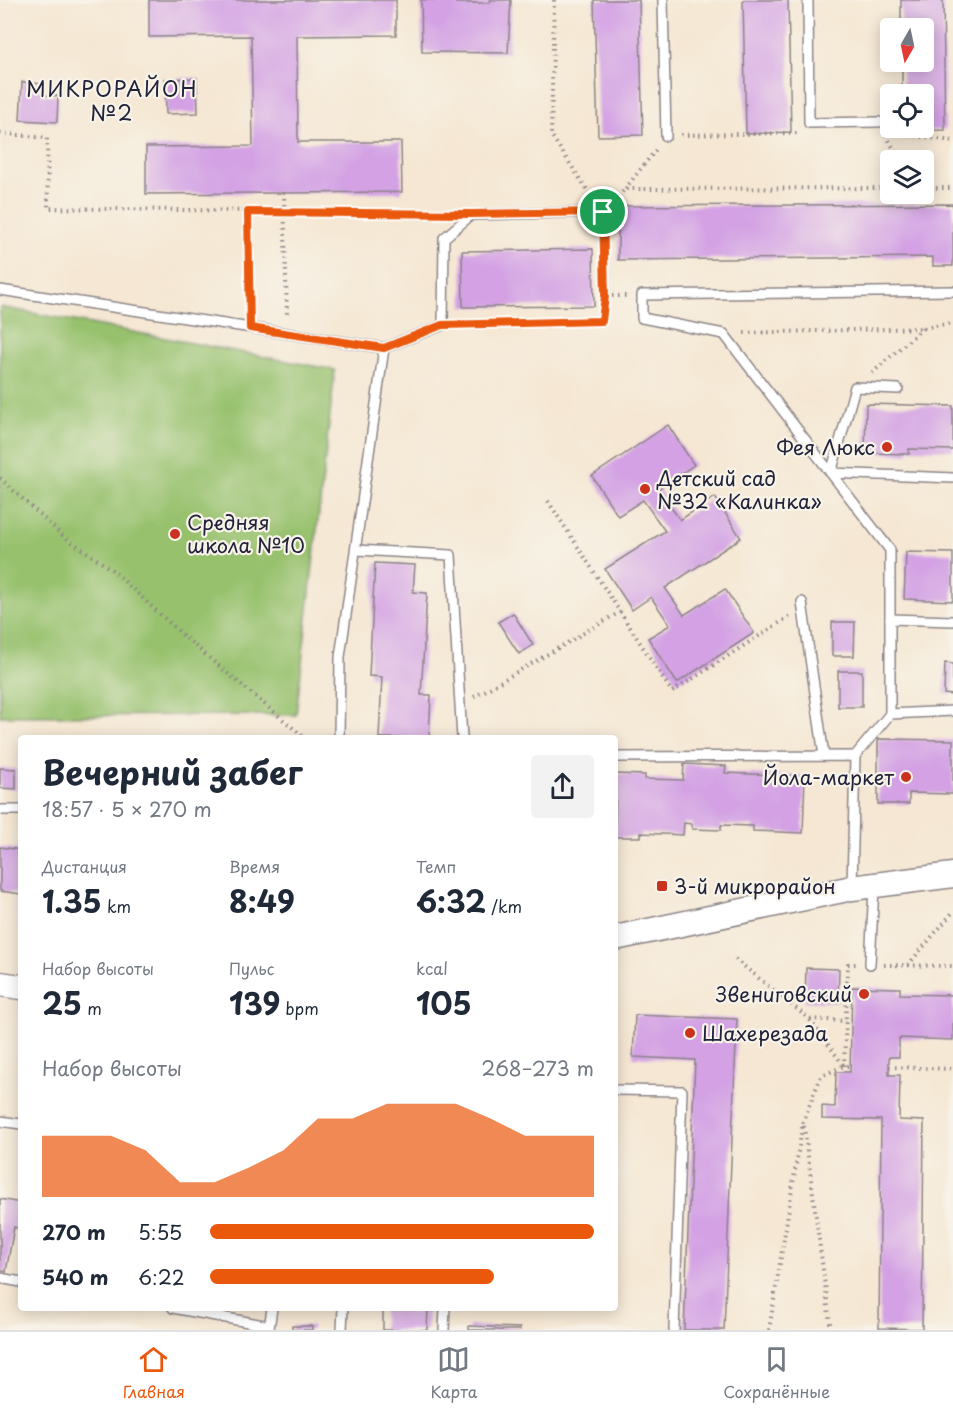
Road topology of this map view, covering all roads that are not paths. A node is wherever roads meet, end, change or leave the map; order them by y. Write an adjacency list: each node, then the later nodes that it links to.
1 (663, 0): 4 (lane)
2 (808, 0): 3 (lane)
3 (879, 122)
4 (666, 136)
5 (603, 212): 8 (lane)
6 (0, 290): 8 (lane)
7 (953, 291): 10 (lane)
8 (384, 348): 12 (lane)
9 (898, 389): 10 (lane)
10 (831, 473): 11 (lane); 14 (lane)
11 (953, 478)
12 (356, 550): 18 (lane); 19 (lane)
13 (803, 605): 20 (lane)
14 (890, 619): 15 (lane); 17 (lane)
15 (953, 621)
16 (953, 711): 17 (lane)
17 (890, 714): 21 (lane)
18 (339, 735)
19 (462, 735)
20 (824, 756): 21 (lane); 22 (lane)
21 (855, 756): 26 (lane)
22 (618, 757)
23 (0, 810): 24 (lane)
24 (18, 810)
25 (953, 875): 26 (street)
26 (863, 886): 27 (street); 28 (lane)
27 (618, 937)
28 (870, 964)
29 (0, 984): 30 (street)
30 (18, 987)
31 (618, 1090): 43 (lane)
32 (0, 1121): 33 (lane)
33 (18, 1124)
34 (0, 1278): 35 (lane)
35 (18, 1281)
36 (187, 1311): 40 (lane)
37 (272, 1311): 40 (lane)
38 (343, 1311): 41 (lane)
39 (445, 1311): 42 (lane)
40 (269, 1328)
41 (342, 1330)
42 (444, 1330)
43 (674, 1330)

